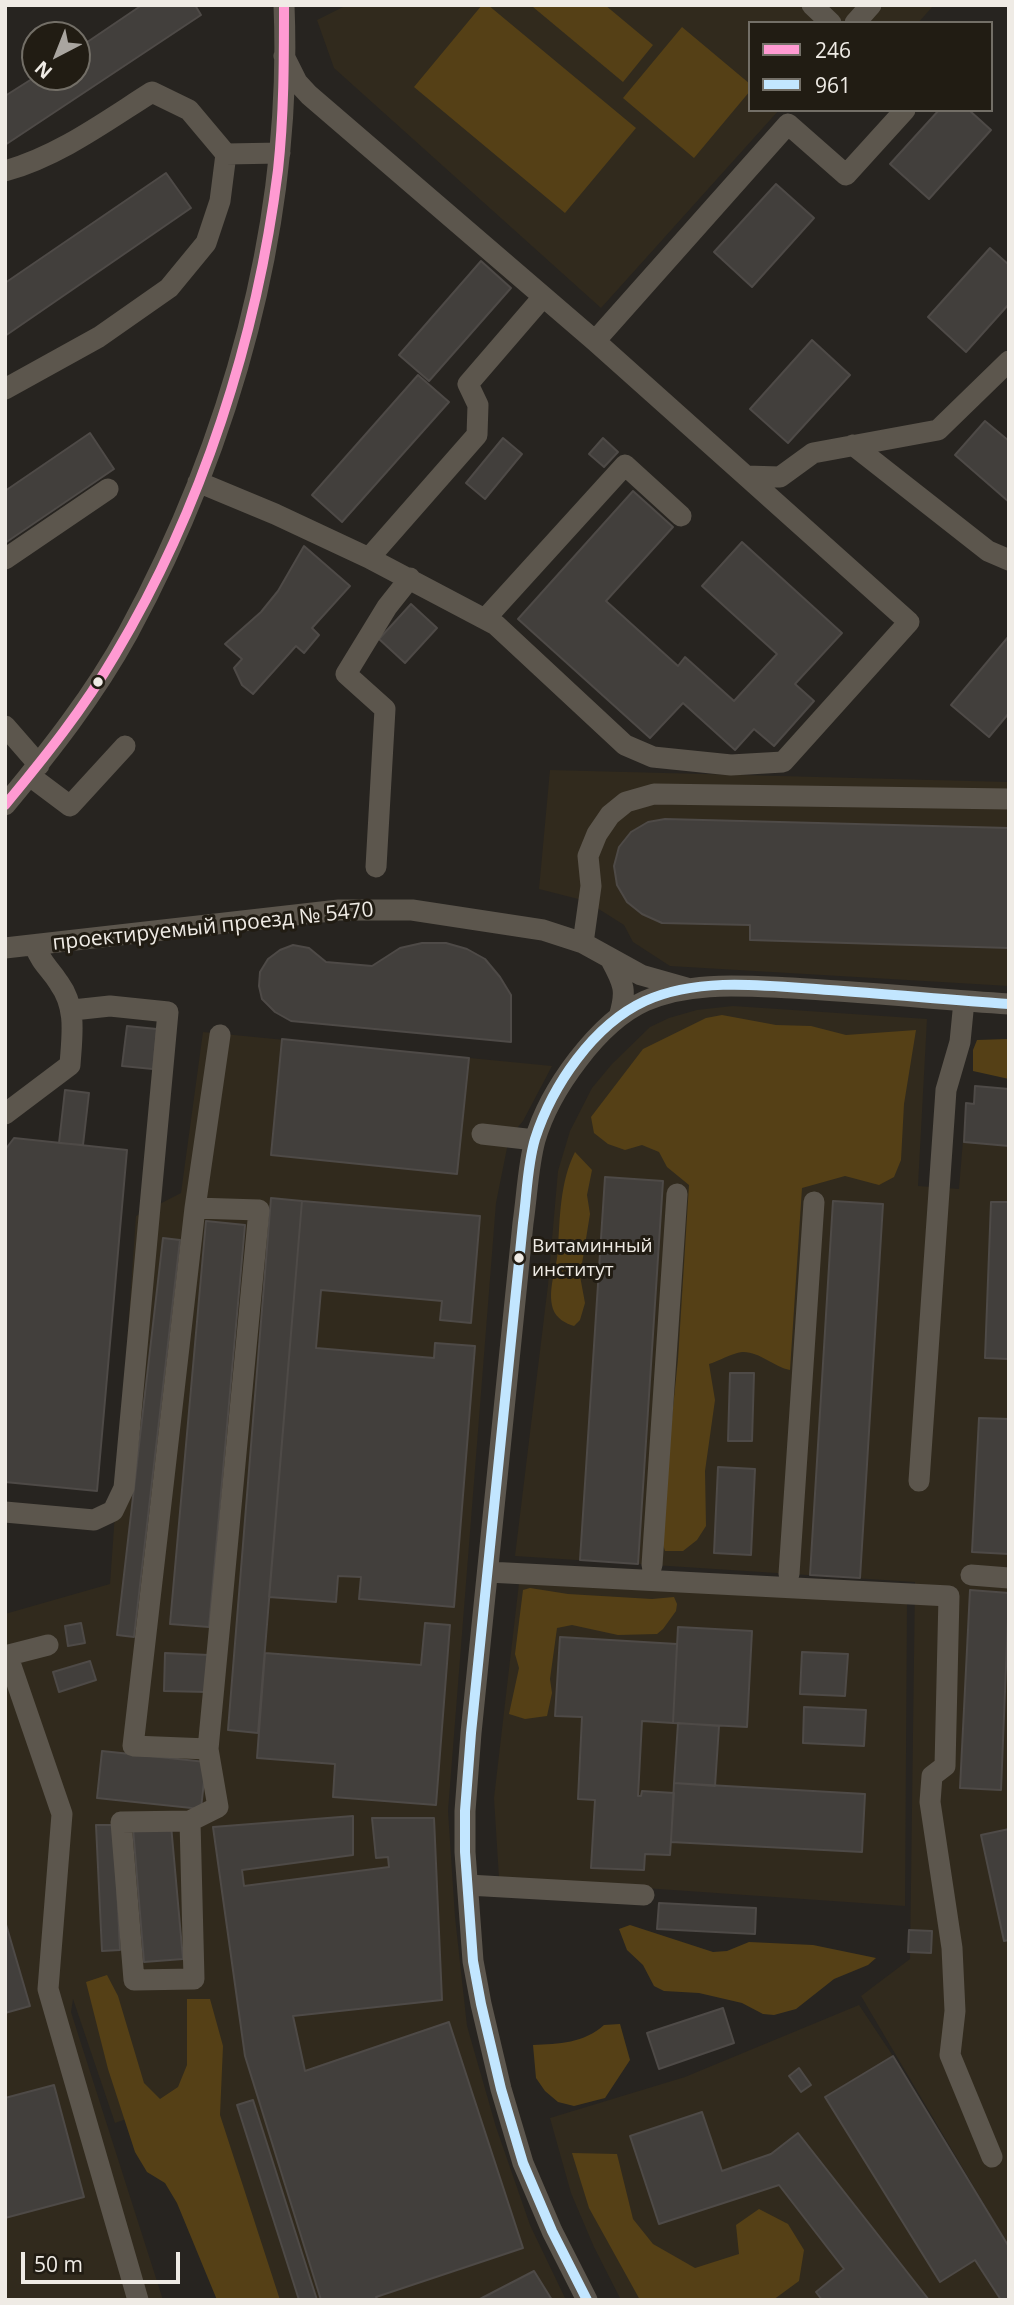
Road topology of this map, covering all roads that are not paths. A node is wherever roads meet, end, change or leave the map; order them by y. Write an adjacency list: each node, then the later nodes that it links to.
1 (812, 5): 4 (street)
2 (871, 5): 5 (street)
3 (286, 6): 6 (street)
4 (829, 21)
5 (857, 21)
6 (284, 56): 9 (street); 12 (street)
7 (903, 112): 8 (street)
8 (792, 117): 13 (street)
9 (280, 153): 10 (street); 18 (street)
10 (226, 154): 11 (street); 15 (street)
11 (5, 171)
12 (543, 297): 13 (street); 21 (street)
13 (595, 341): 17 (street)
14 (1009, 361): 16 (street)
15 (5, 389)
16 (853, 445): 17 (street); 23 (street)
17 (746, 476): 25 (street)
18 (198, 482): 21 (street); 28 (street)
19 (108, 489): 22 (street)
20 (681, 516): 25 (street)
21 (369, 558): 24 (street)
22 (5, 559)
23 (1009, 560)
24 (410, 578): 25 (street); 31 (street)
25 (485, 619)
26 (5, 726): 28 (street)
27 (125, 746): 28 (street)
28 (34, 770): 30 (street)
29 (1009, 799): 32 (street)
30 (5, 805)
31 (376, 867)
32 (583, 943): 33 (street, проектируемый проезд № 5470); 34 (street, проектируемый проезд № 5470)
33 (15, 946): 38 (street)
34 (611, 960): 35 (street, проектируемый проезд № 5470); 39 (street)
35 (689, 989): 36 (street); 39 (street)
36 (964, 1001): 37 (street); 47 (street)
37 (1009, 1004)
38 (73, 1010): 41 (street); 48 (street)
39 (619, 1017): 43 (street)
40 (220, 1035): 46 (street)
41 (5, 1114)
42 (482, 1134): 43 (street)
43 (535, 1140): 50 (street)
44 (677, 1194): 49 (street)
45 (814, 1202): 51 (street)
46 (195, 1209): 56 (street); 56 (street)
47 (919, 1481)
48 (5, 1511)
49 (652, 1565)
50 (488, 1572): 58 (street); 60 (street)
51 (789, 1574)
52 (971, 1575): 53 (street)
53 (1009, 1578)
54 (48, 1645): 55 (street)
55 (7, 1656): 61 (street)
56 (208, 1749): 57 (street)
57 (190, 1821): 57 (street)
58 (468, 1885): 59 (street); 62 (street)
59 (644, 1895)
60 (992, 2157)
61 (138, 2300)
62 (587, 2300)

